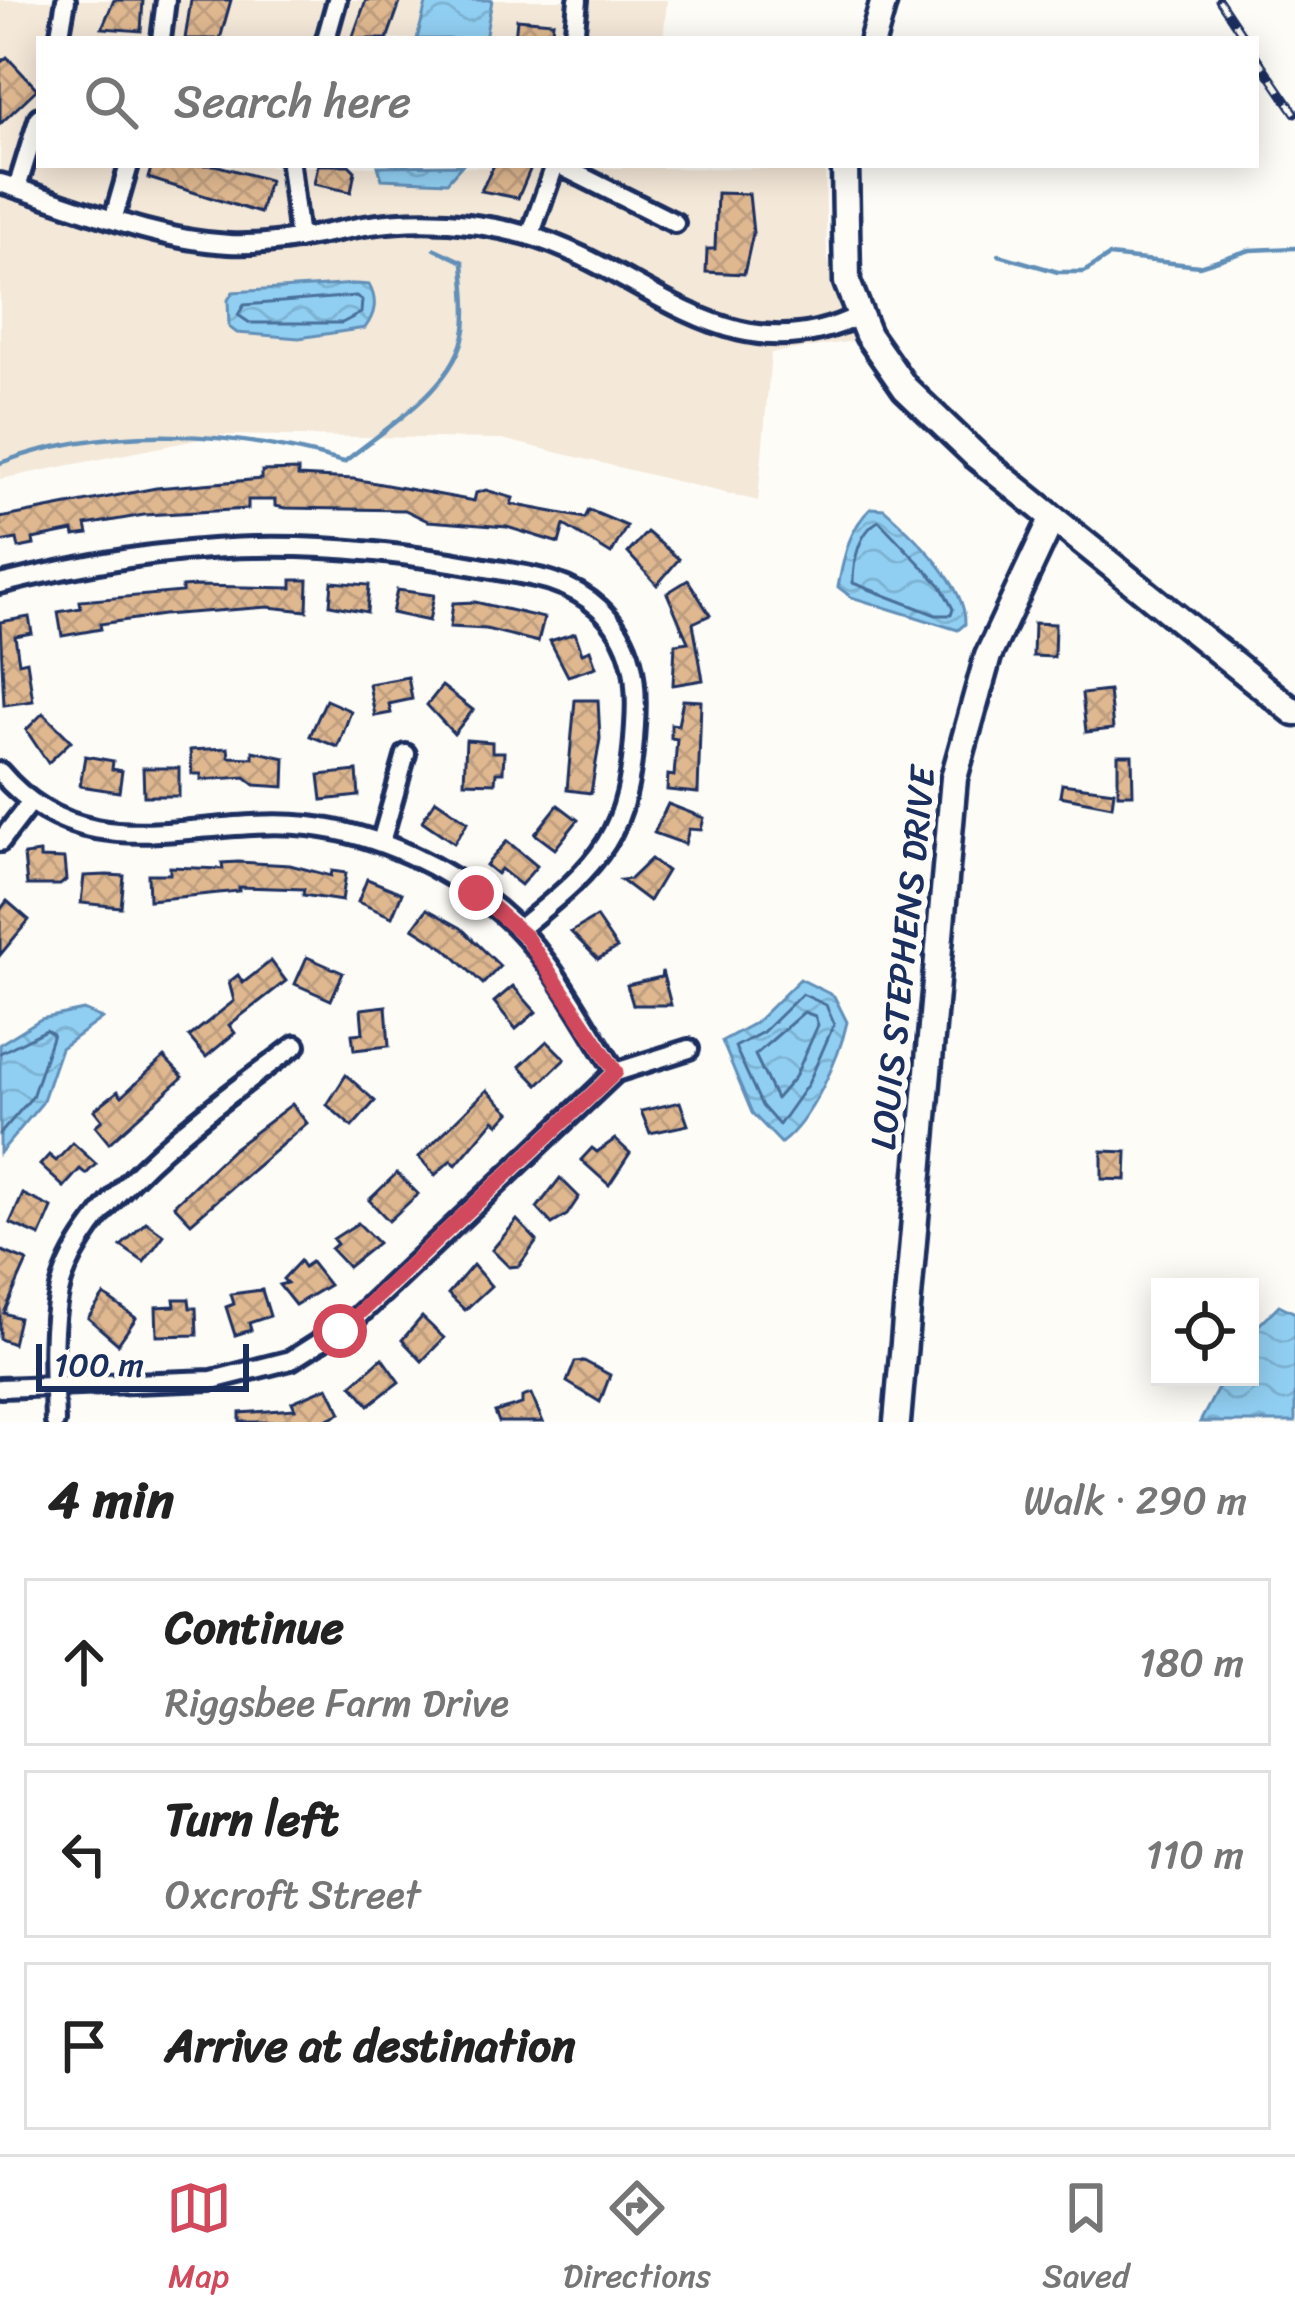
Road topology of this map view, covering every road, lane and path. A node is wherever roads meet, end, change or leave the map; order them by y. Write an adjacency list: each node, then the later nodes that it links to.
1 (66, 0): 6 (street)
2 (166, 0): 7 (street)
3 (337, 0): 8 (street)
4 (578, 0): 9 (street)
5 (884, 0): 10 (street)
6 (60, 36)
7 (161, 36)
8 (327, 36)
9 (574, 36)
10 (874, 36)
11 (36, 123): 17 (street)
12 (128, 168): 18 (street)
13 (290, 168): 21 (street)
14 (556, 168): 20 (street)
15 (563, 168): 19 (street)
16 (845, 168): 22 (street)
17 (8, 185): 18 (street)
18 (114, 217): 21 (street)
19 (675, 223)
20 (530, 236): 21 (street); 22 (street)
21 (299, 239)
22 (858, 316): 23 (street)
23 (1052, 519): 25 (street); 38 (street, LOUIS STEPHENS DRIVE)
24 (0, 584): 31 (street)
25 (1295, 713)
26 (406, 754): 30 (street)
27 (0, 772): 28 (street)
28 (29, 803): 29 (street); 30 (street)
29 (0, 842)
30 (381, 842): 31 (street)
31 (519, 929): 34 (street)
32 (296, 1045): 35 (street)
33 (689, 1049): 34 (street)
34 (616, 1072): 35 (street)
35 (56, 1386): 36 (street); 37 (street)
36 (0, 1388)
37 (56, 1422)
38 (897, 1422)

